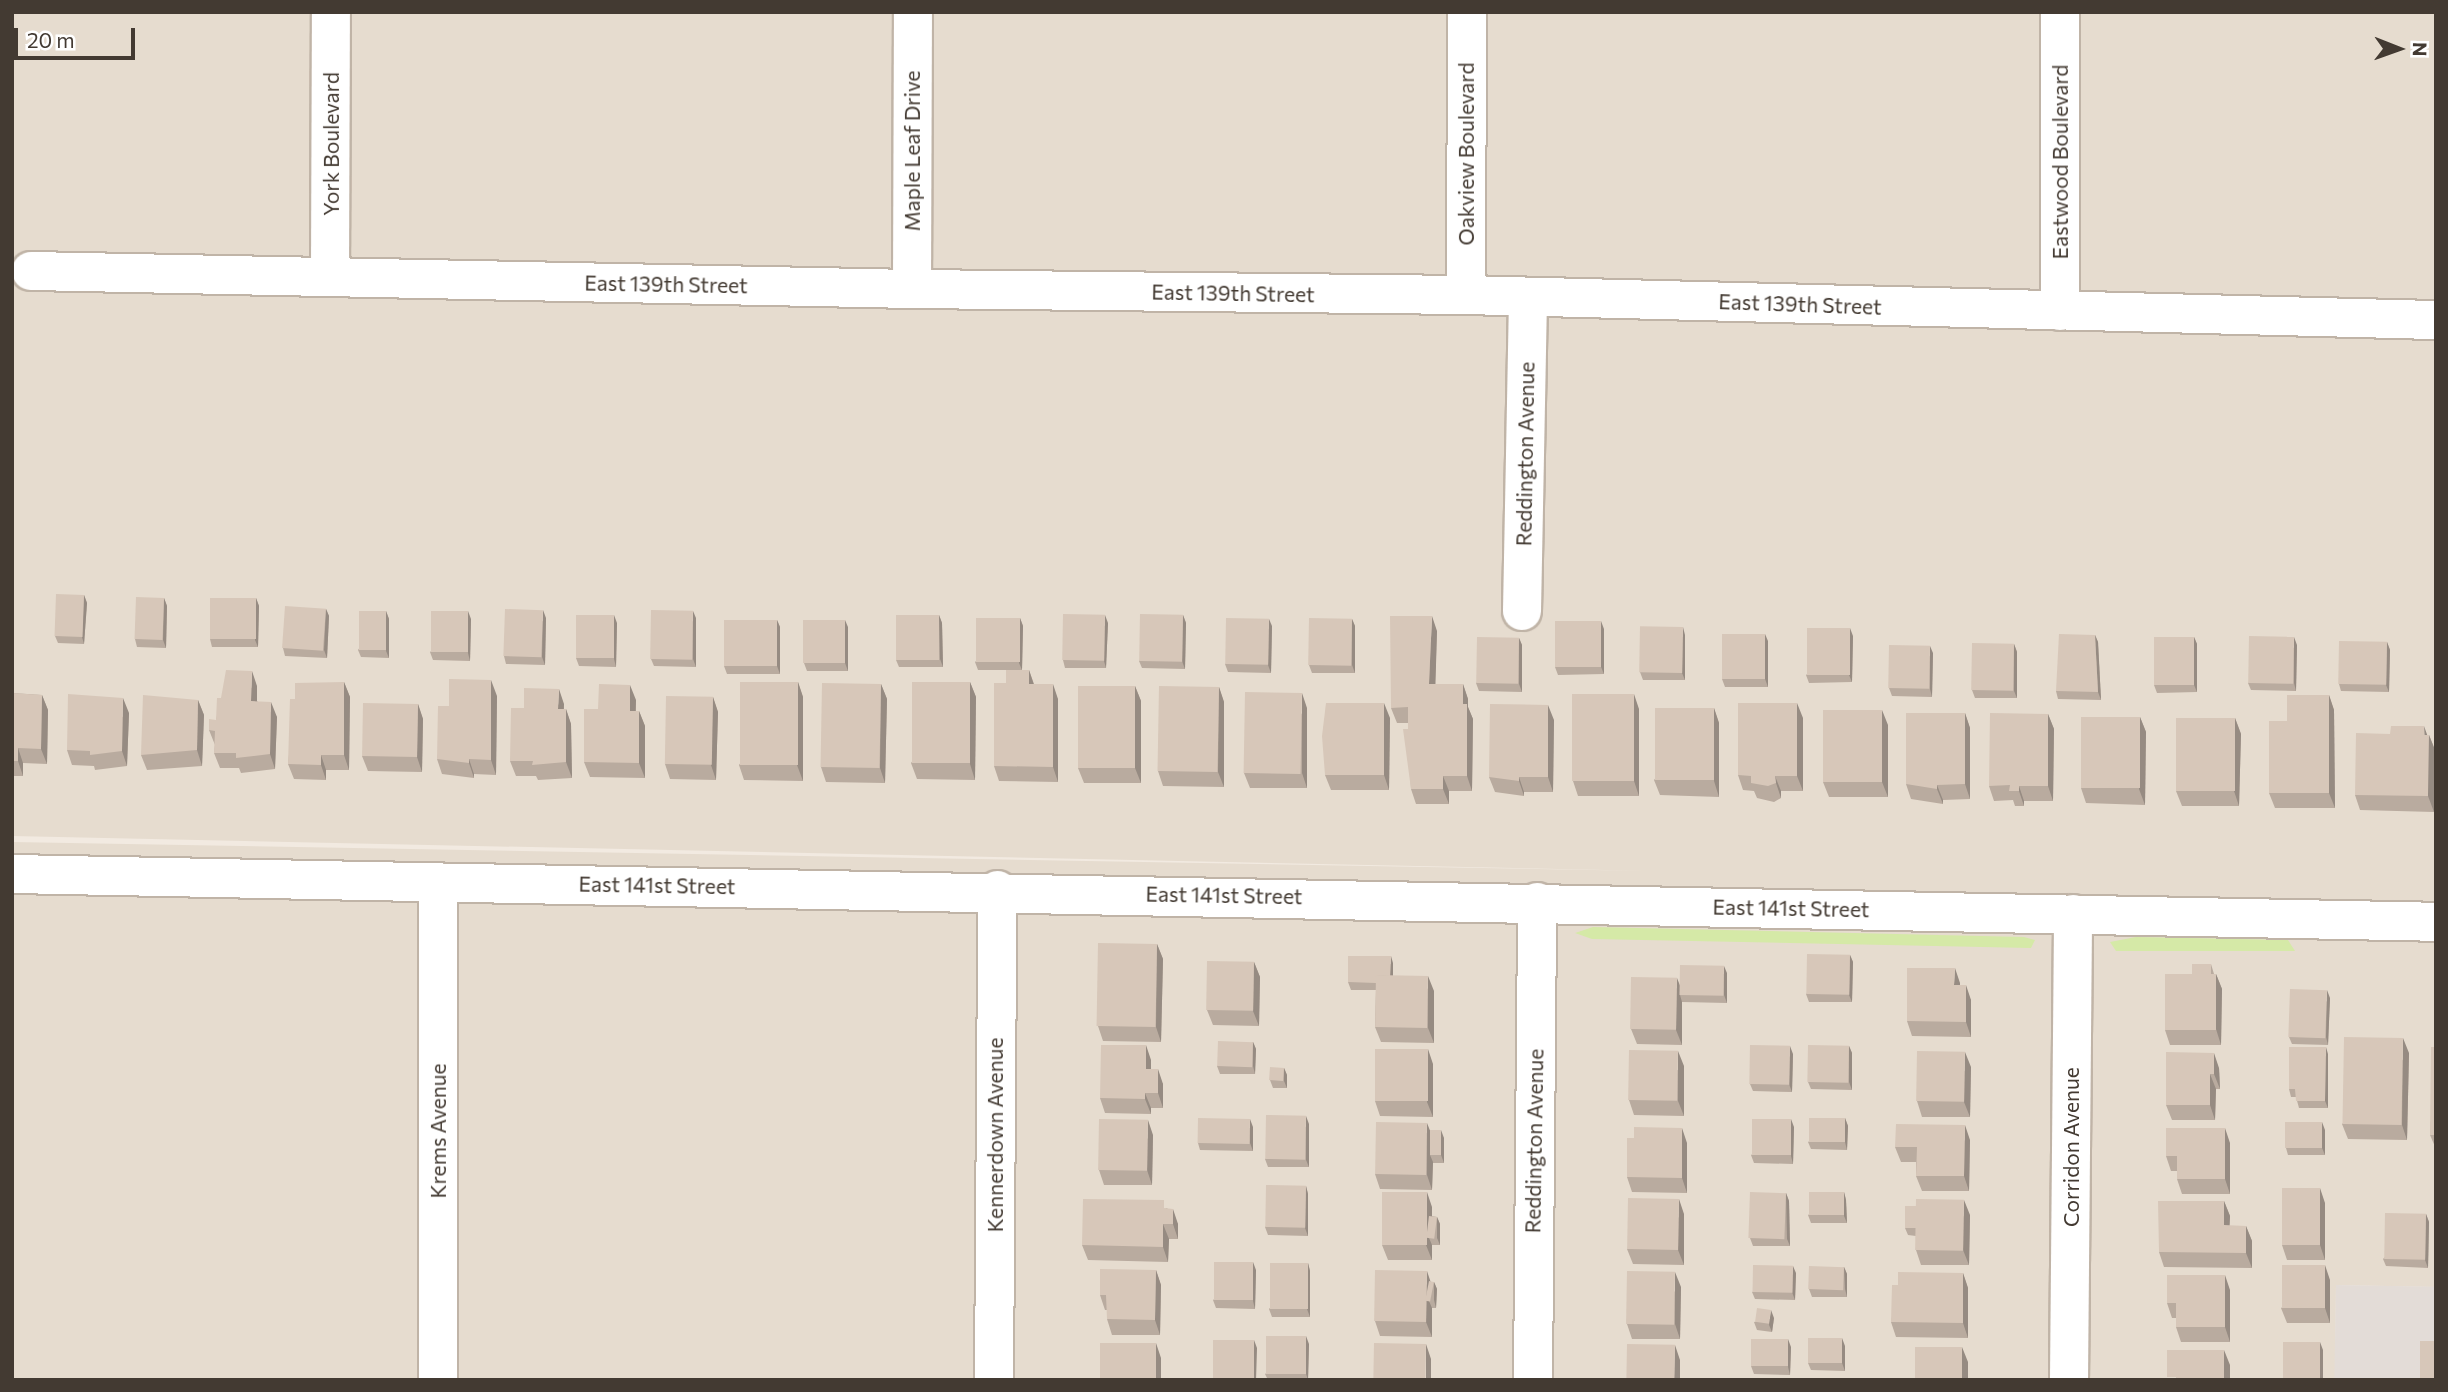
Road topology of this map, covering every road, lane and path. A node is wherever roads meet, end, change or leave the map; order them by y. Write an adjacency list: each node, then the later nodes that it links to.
1 (331, 12): 6 (street, York Boulevard)
2 (913, 12): 7 (street, Maple Leaf Drive)
3 (1467, 12): 8 (street, Oakview Boulevard)
4 (2060, 12): 10 (street, Eastwood Boulevard)
5 (31, 271): 6 (street, East 139th Street)
6 (330, 276): 7 (street, East 139th Street)
7 (912, 289): 8 (street, East 139th Street)
8 (1466, 295): 9 (street, East 139th Street)
9 (1528, 297): 10 (street, East 139th Street); 12 (street, Reddington Avenue)
10 (2060, 312): 11 (street, East 139th Street)
11 (2436, 320)
12 (1522, 611)
13 (12, 874): 14 (street, East 141st Street)
14 (438, 882): 15 (street, East 141st Street); 19 (street, Krems Avenue)
15 (997, 890): 16 (street, East 141st Street); 20 (street, Kennerdown Avenue)
16 (1537, 902): 17 (street, East 141st Street); 21 (street, Reddington Avenue)
17 (2073, 914): 18 (street, East 141st Street); 22 (street, Corridon Avenue)
18 (2436, 922)
19 (438, 1380)
20 (994, 1380)
21 (1533, 1380)
22 (2070, 1380)

